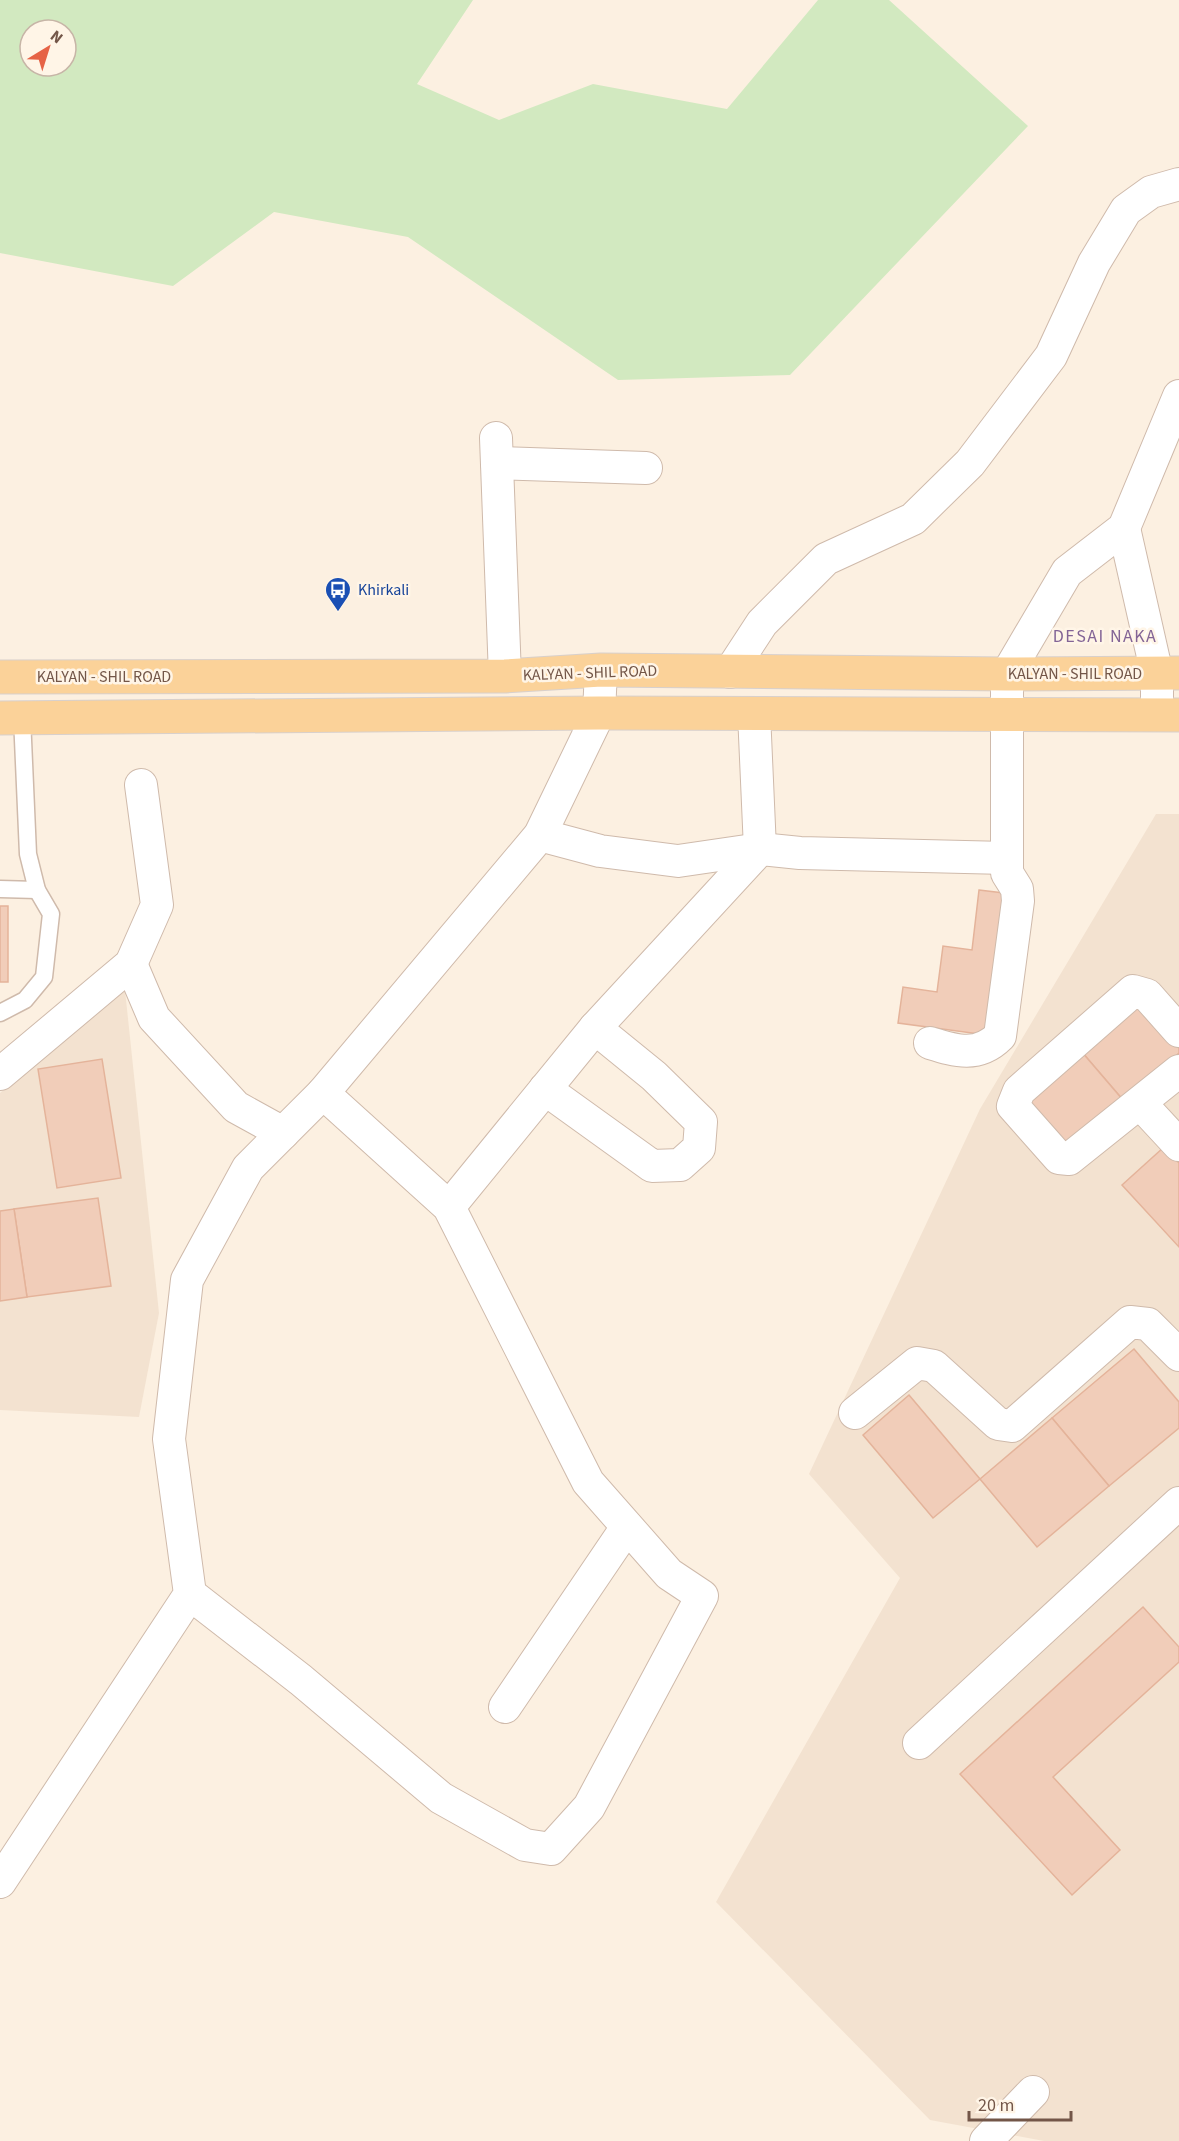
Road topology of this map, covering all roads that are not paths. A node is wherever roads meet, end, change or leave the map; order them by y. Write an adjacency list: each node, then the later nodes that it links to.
1 (1179, 184): 6 (street)
2 (1179, 396): 4 (street)
3 (646, 468): 9 (street)
4 (1124, 528): 7 (street); 8 (street)
5 (601, 670): 6 (main road, KALYAN - SHIL ROAD); 9 (main road, KALYAN - SHIL ROAD); 11 (street)
6 (730, 672): 8 (main road, KALYAN - SHIL ROAD)
7 (1168, 673): 8 (main road, KALYAN - SHIL ROAD); 14 (street)
8 (1007, 674): 13 (street)
9 (505, 676): 10 (main road, KALYAN - SHIL ROAD)
10 (0, 677)
11 (599, 713): 12 (main road); 15 (main road); 17 (street)
12 (754, 714): 13 (main road); 18 (street)
13 (1007, 715): 14 (main road); 19 (street)
14 (1168, 715)
15 (11, 717): 21 (lane)
16 (141, 785): 22 (street)
17 (540, 835): 18 (street); 30 (street)
18 (760, 849): 19 (street); 24 (street)
19 (1006, 858): 26 (street)
20 (0, 889): 21 (lane)
21 (37, 890): 23 (lane)
22 (131, 964): 28 (street); 32 (street)
23 (0, 1013)
24 (595, 1029): 29 (street); 29 (street)
25 (1179, 1031): 31 (street)
26 (930, 1043)
27 (1179, 1071): 31 (street)
28 (0, 1074)
29 (545, 1089): 34 (street)
30 (323, 1093): 32 (street); 34 (street)
31 (1140, 1103): 33 (street)
32 (283, 1134): 39 (street)
33 (1179, 1145)
34 (449, 1207): 38 (street)
35 (1179, 1355): 36 (street)
36 (855, 1413)
37 (1174, 1518): 41 (street)
38 (627, 1527): 39 (street); 40 (street)
39 (190, 1594): 42 (street)
40 (505, 1707)
41 (919, 1743)
42 (0, 1882)
43 (1033, 2092): 44 (street)
44 (986, 2141)

